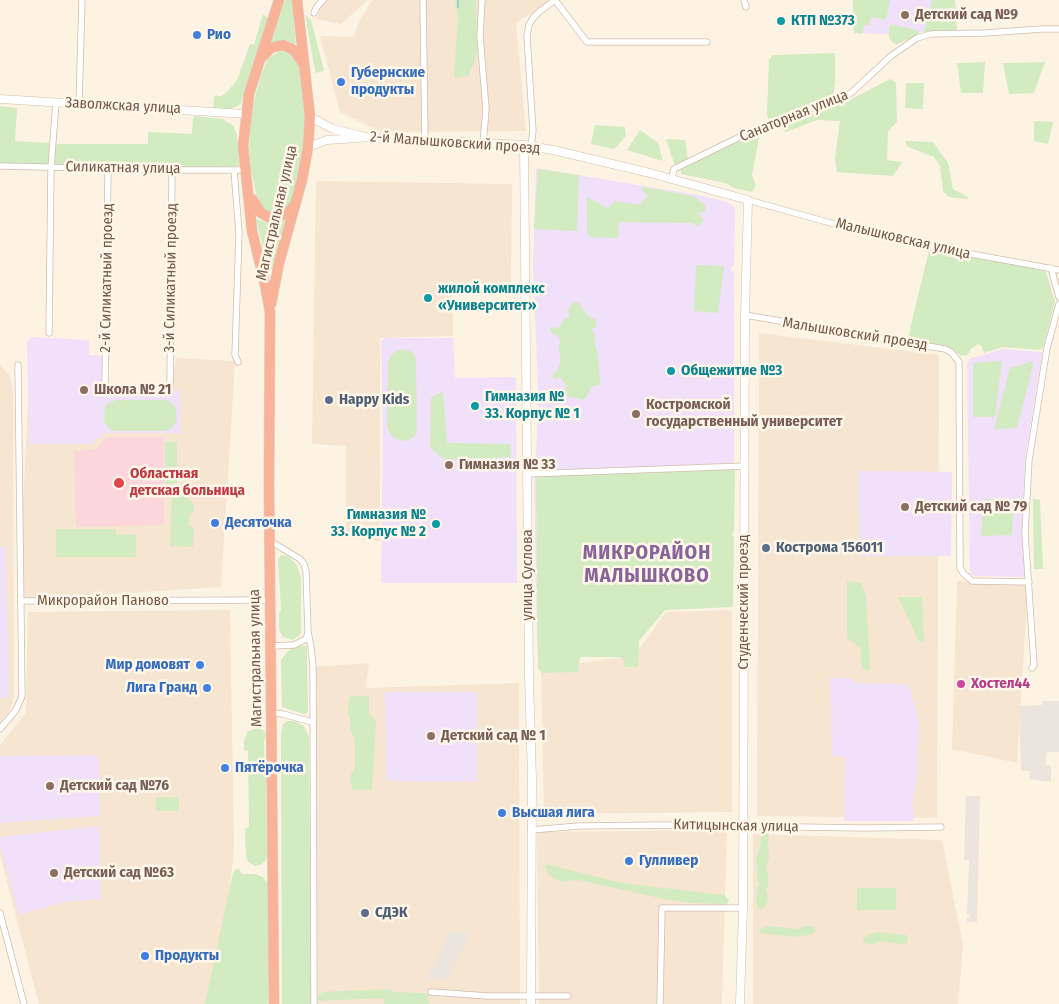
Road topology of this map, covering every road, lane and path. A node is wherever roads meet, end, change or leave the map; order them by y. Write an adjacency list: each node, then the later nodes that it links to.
1 (82, 0): 17 (street)
2 (279, 0): 13 (highway, Магистральная улица)
3 (297, 0): 14 (highway, Магистральная улица)
4 (323, 0): 10 (street)
5 (423, 0): 21 (street)
6 (482, 0): 22 (street)
7 (555, 0): 12 (street); 23 (street)
8 (744, 0): 9 (street)
9 (746, 8)
10 (314, 12)
11 (1059, 29): 31 (street, Санаторная улица)
12 (707, 42)
13 (260, 59): 14 (highway); 18 (highway, Магистральная улица)
14 (304, 66): 19 (highway, Магистральная улица)
15 (0, 99): 16 (street, Заволжская улица)
16 (56, 102): 17 (street, Заволжская улица); 26 (street)
17 (79, 104): 18 (street, Заволжская улица)
18 (246, 114): 30 (highway, Магистральная улица)
19 (310, 117): 20 (street, 2-й Малышковский проезд); 24 (highway, Магистральная улица)
20 (365, 138): 21 (street, 2-й Малышковский проезд); 24 (street)
21 (425, 141): 22 (street, 2-й Малышковский проезд)
22 (484, 144): 23 (street, 2-й Малышковский проезд)
23 (528, 146): 31 (street, 2-й Малышковский проезд); 47 (street, улица Суслова)
24 (308, 147): 34 (highway, Магистральная улица)
25 (0, 166): 26 (street, Силикатная улица)
26 (51, 167): 27 (street, Силикатная улица); 41 (street)
27 (108, 168): 28 (street, Силикатная улица); 45 (street, 2-й Силикатный проезд)
28 (172, 170): 29 (street, Силикатная улица); 44 (street, 3-й Силикатный проезд)
29 (234, 170): 30 (street, Силикатная улица); 42 (street)
30 (246, 170): 32 (highway, Магистральная улица)
31 (672, 178): 33 (street, 2-й Малышковский проезд)
32 (249, 194): 34 (highway); 39 (highway, Магистральная улица)
33 (748, 200): 35 (street, Малышковская улица); 40 (street, Студенческий проезд)
34 (294, 206): 39 (highway, Магистральная улица)
35 (1051, 268): 36 (street, Малышковская улица); 37 (street)
36 (1059, 270)
37 (1059, 297)
38 (1059, 304): 49 (street)
39 (270, 312): 48 (highway, Магистральная улица)
40 (745, 315): 46 (street, Студенческий проезд); 49 (street, Малышковский проезд)
41 (49, 333)
42 (238, 362)
43 (18, 364): 51 (street, Микрорайон Паново)
44 (170, 385)
45 (106, 388)
46 (745, 466): 47 (street); 58 (street, Студенческий проезд)
47 (527, 474): 60 (street, улица Суслова)
48 (270, 541): 50 (highway, Магистральная улица); 52 (street)
49 (1029, 582): 54 (street)
50 (271, 600): 51 (street, Микрорайон Паново); 53 (highway, Магистральная улица)
51 (21, 601): 57 (street)
52 (308, 632): 53 (street); 56 (street)
53 (271, 646): 55 (highway, Магистральная улица)
54 (1032, 668)
55 (272, 713): 56 (street); 67 (highway, Магистральная улица)
56 (312, 722): 68 (street)
57 (0, 729)
58 (743, 826): 59 (street, Китицынская улица); 60 (street, Китицынская улица); 61 (street, Студенческий проезд)
59 (941, 827)
60 (531, 830): 64 (street, улица Суслова)
61 (743, 908): 70 (street); 71 (street, Студенческий проезд)
62 (0, 913): 66 (street)
63 (431, 992): 64 (street)
64 (531, 995): 65 (street); 69 (street, улица Суслова)
65 (568, 996)
66 (24, 1004)
67 (274, 1004)
68 (314, 1004)
69 (531, 1004)
70 (660, 1004)
71 (740, 1004)

